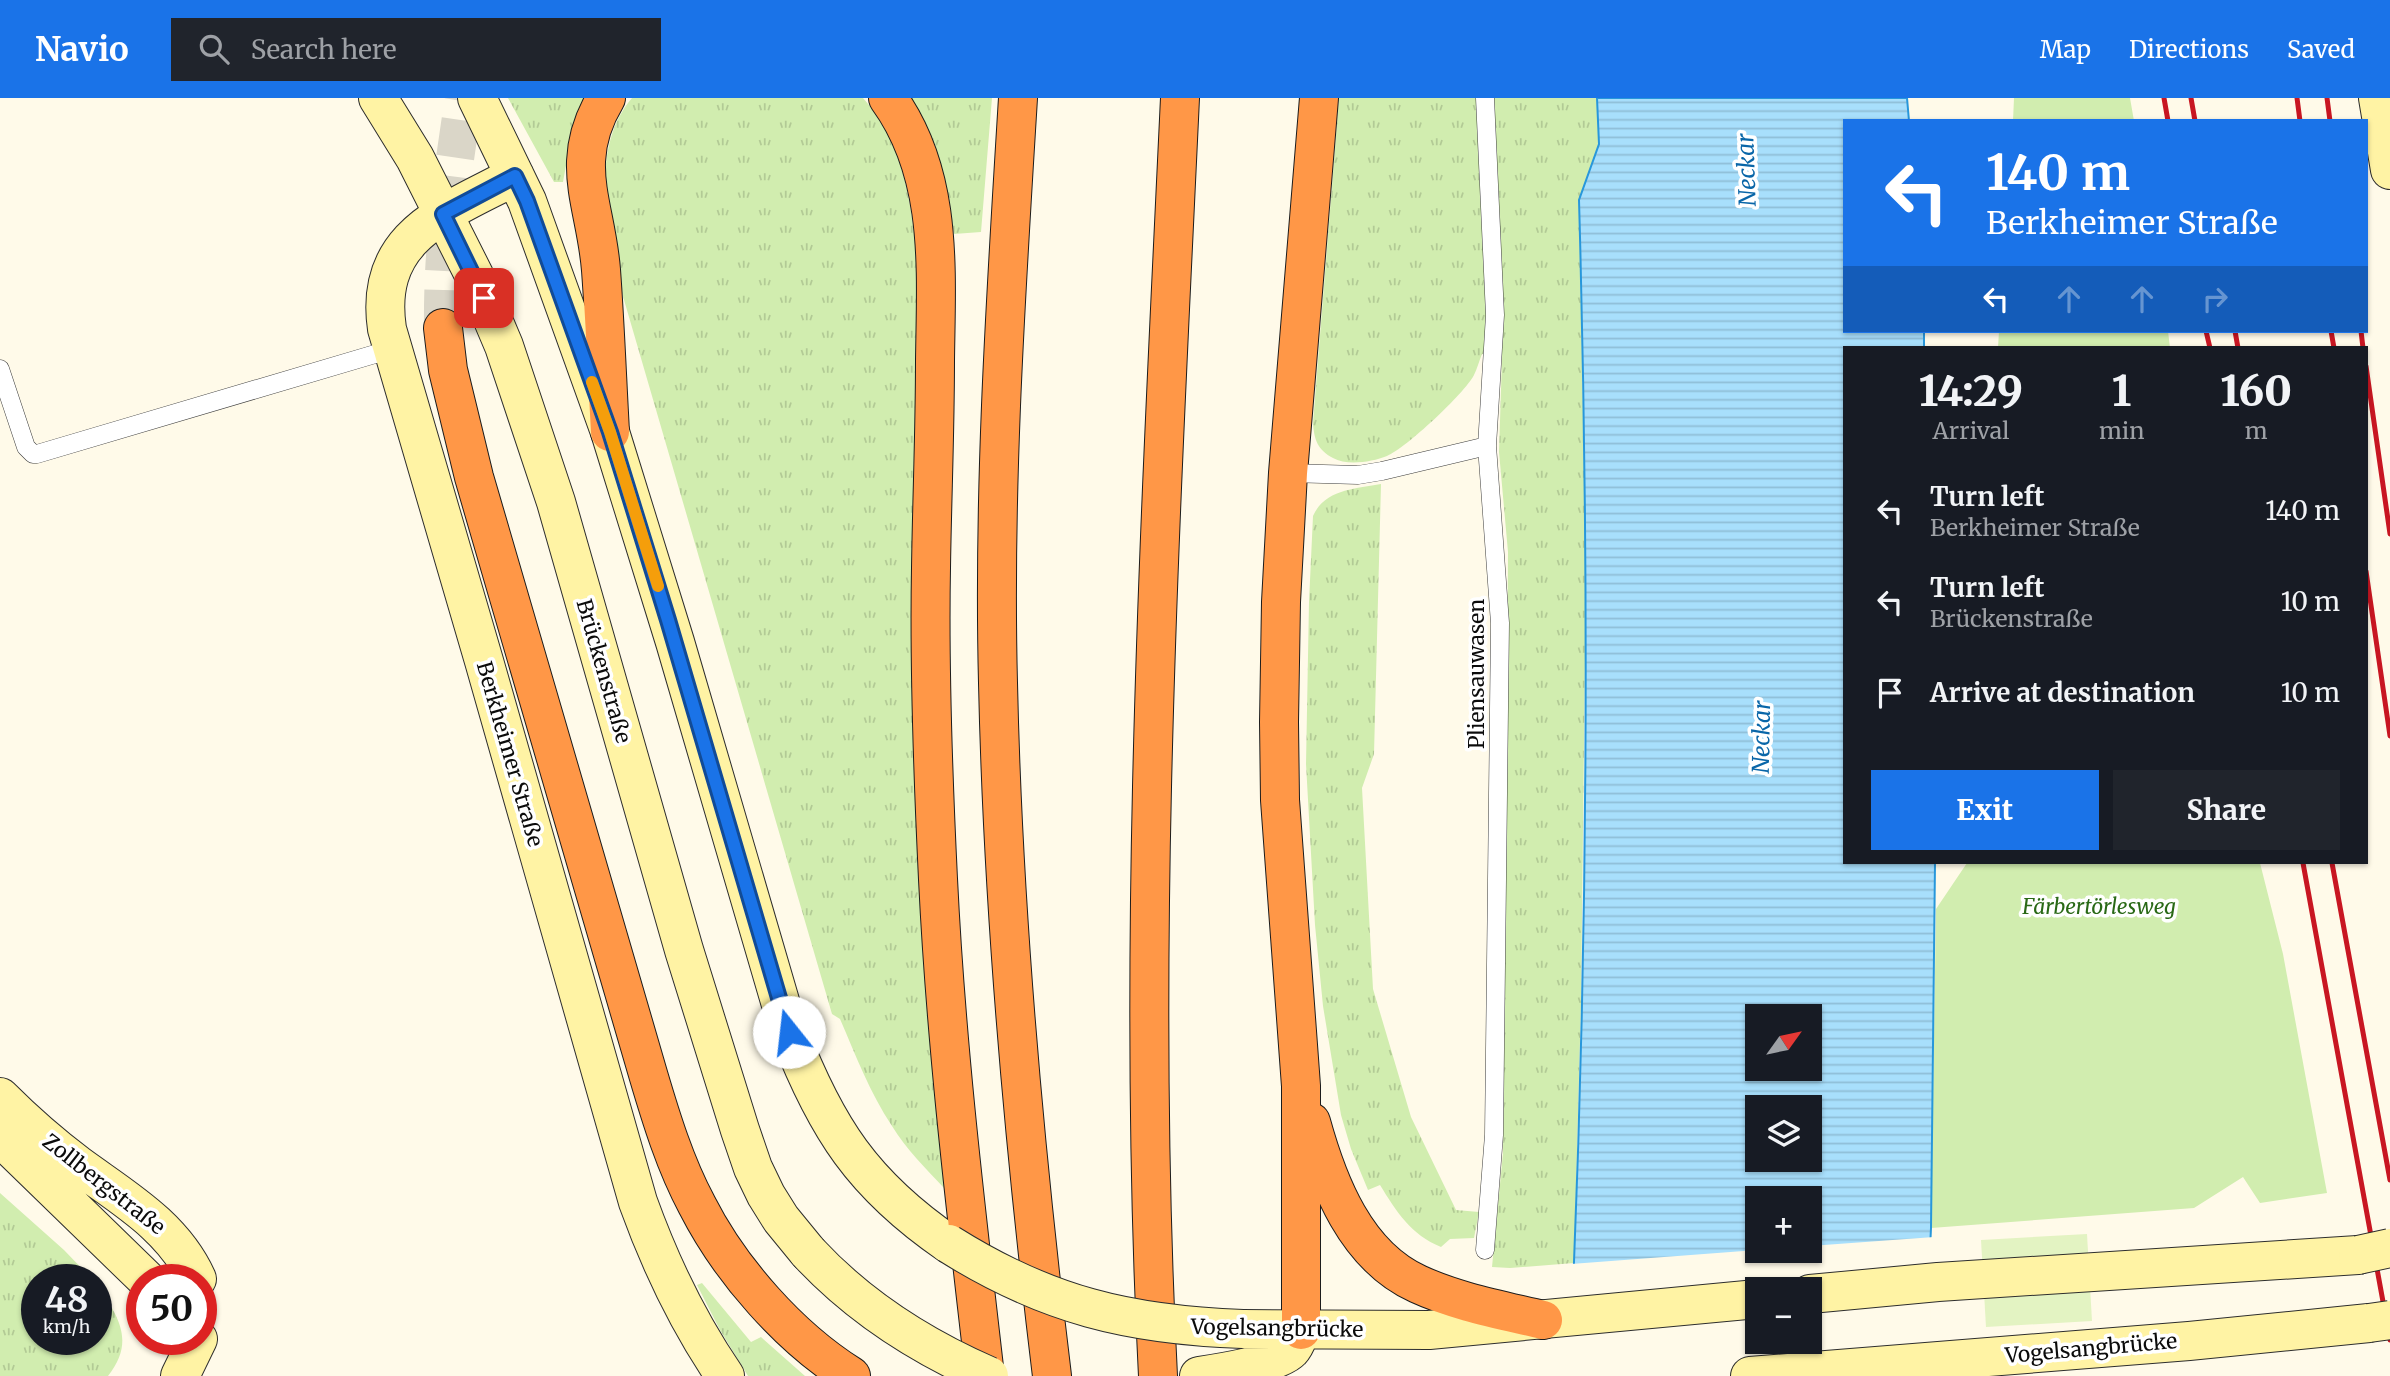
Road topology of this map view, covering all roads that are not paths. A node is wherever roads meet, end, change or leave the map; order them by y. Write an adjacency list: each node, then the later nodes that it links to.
1 (378, 98): 13 (main road, Brückenstraße)
2 (461, 98): 11 (main road)
3 (477, 98): 11 (main road)
4 (606, 98): 17 (highway)
5 (888, 98): 37 (highway)
6 (1018, 98): 38 (highway)
7 (1180, 98): 39 (highway)
8 (1319, 98): 19 (highway)
9 (1485, 98): 18 (lane, Pliensauwasen)
10 (2378, 98): 12 (main road)
11 (507, 161): 13 (main road, Berkheimer Straße); 17 (main road)
12 (2390, 170)
13 (443, 214): 15 (main road, Berkheimer Straße); 37 (main road, Brückenstraße, bridge)
14 (443, 328): 36 (highway)
15 (392, 349): 16 (lane); 35 (main road, Berkheimer Straße)
16 (0, 369)
17 (610, 432): 31 (main road, Vogelsangbrücke, bridge)
18 (1487, 446): 19 (lane); 23 (lane, Pliensauwasen)
19 (1288, 473): 20 (highway)
20 (1301, 1086): 29 (highway); 31 (highway)
21 (0, 1097): 26 (main road, Zollbergstraße)
22 (0, 1137): 25 (main road, Zollbergstraße)
23 (1485, 1250)
24 (2379, 1252): 27 (main road)
25 (131, 1264)
26 (190, 1264)
27 (1822, 1293)
28 (1745, 1300): 29 (main road, Vogelsangbrücke)
29 (1543, 1320): 31 (main road, Vogelsangbrücke)
30 (2383, 1322): 42 (main road, Vogelsangbrücke)
31 (1301, 1330): 40 (main road); 41 (main road)
32 (182, 1355): 34 (main road)
33 (190, 1355): 34 (main road)
34 (179, 1376)
35 (725, 1376)
36 (851, 1376)
37 (987, 1376)
38 (1052, 1376)
39 (1158, 1376)
40 (1199, 1376)
41 (1301, 1376)
42 (1749, 1376)

